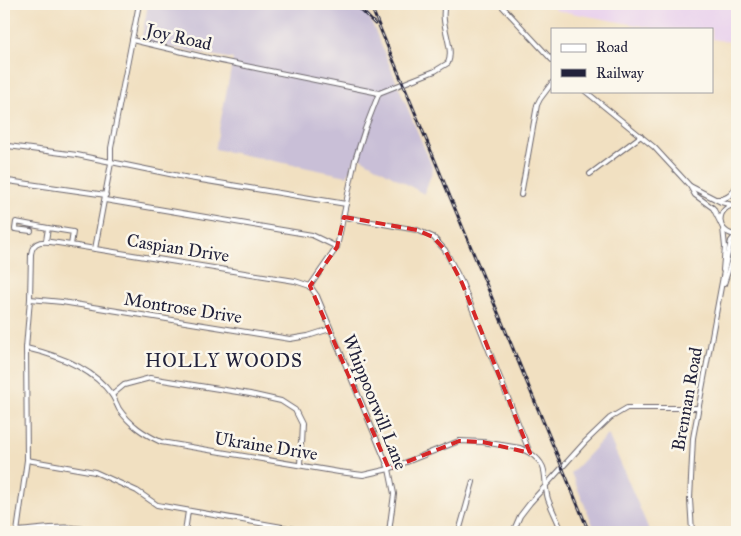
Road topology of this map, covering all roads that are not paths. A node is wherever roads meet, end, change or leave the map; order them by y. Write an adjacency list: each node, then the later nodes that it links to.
1 (139, 4): 4 (street)
2 (445, 4): 8 (street)
3 (500, 4): 5 (street)
4 (132, 40): 8 (street, Joy Road); 11 (street, Joy Road)
5 (551, 59)
6 (551, 84): 16 (street)
7 (586, 92): 9 (street)
8 (379, 93): 19 (street)
9 (641, 136): 12 (street); 15 (street)
10 (8, 146): 11 (street)
11 (111, 163): 17 (street, Joy Road); 19 (street)
12 (590, 174)
13 (8, 181): 17 (street)
14 (737, 184): 18 (street)
15 (690, 186): 18 (street); 22 (street)
16 (521, 195)
17 (105, 198): 28 (street); 30 (street, Joy Road)
18 (713, 198): 20 (street)
19 (346, 204): 21 (street)
20 (736, 204): 22 (street)
21 (344, 217): 28 (street); 39 (street)
22 (722, 226): 25 (street); 31 (street, Brennan Road)
23 (48, 228): 24 (street); 26 (street); 27 (street)
24 (32, 231)
25 (736, 235): 31 (street, Brennan Road)
26 (44, 241): 27 (street, Caspian Drive); 34 (street)
27 (71, 245): 30 (street, Caspian Drive)
28 (338, 247): 32 (street)
29 (737, 247): 33 (street)
30 (95, 249): 32 (street, Caspian Drive)
31 (724, 271): 33 (street, Brennan Road)
32 (310, 286): 35 (street, Whippoorwill Lane)
33 (720, 296): 38 (street, Brennan Road)
34 (30, 299): 35 (street, Montrose Drive); 36 (street)
35 (330, 329): 42 (street, Whippoorwill Lane)
36 (26, 348): 37 (street, Ukraine Drive); 40 (street)
37 (112, 395): 41 (street, Ukraine Drive); 41 (street)
38 (698, 408): 44 (street); 54 (street, Brennan Road)
39 (530, 453): 42 (street, Ukraine Drive); 44 (street)
40 (27, 460): 45 (street); 46 (street)
41 (300, 465): 42 (street, Ukraine Drive)
42 (390, 469): 50 (street, Whippoorwill Lane)
43 (473, 482): 51 (street)
44 (547, 486): 52 (street); 53 (street)
45 (188, 511): 48 (street); 49 (street)
46 (17, 531): 47 (street)
47 (97, 532)
48 (185, 532)
49 (311, 532)
50 (389, 532)
51 (457, 532)
52 (513, 532)
53 (562, 532)
54 (692, 532)

